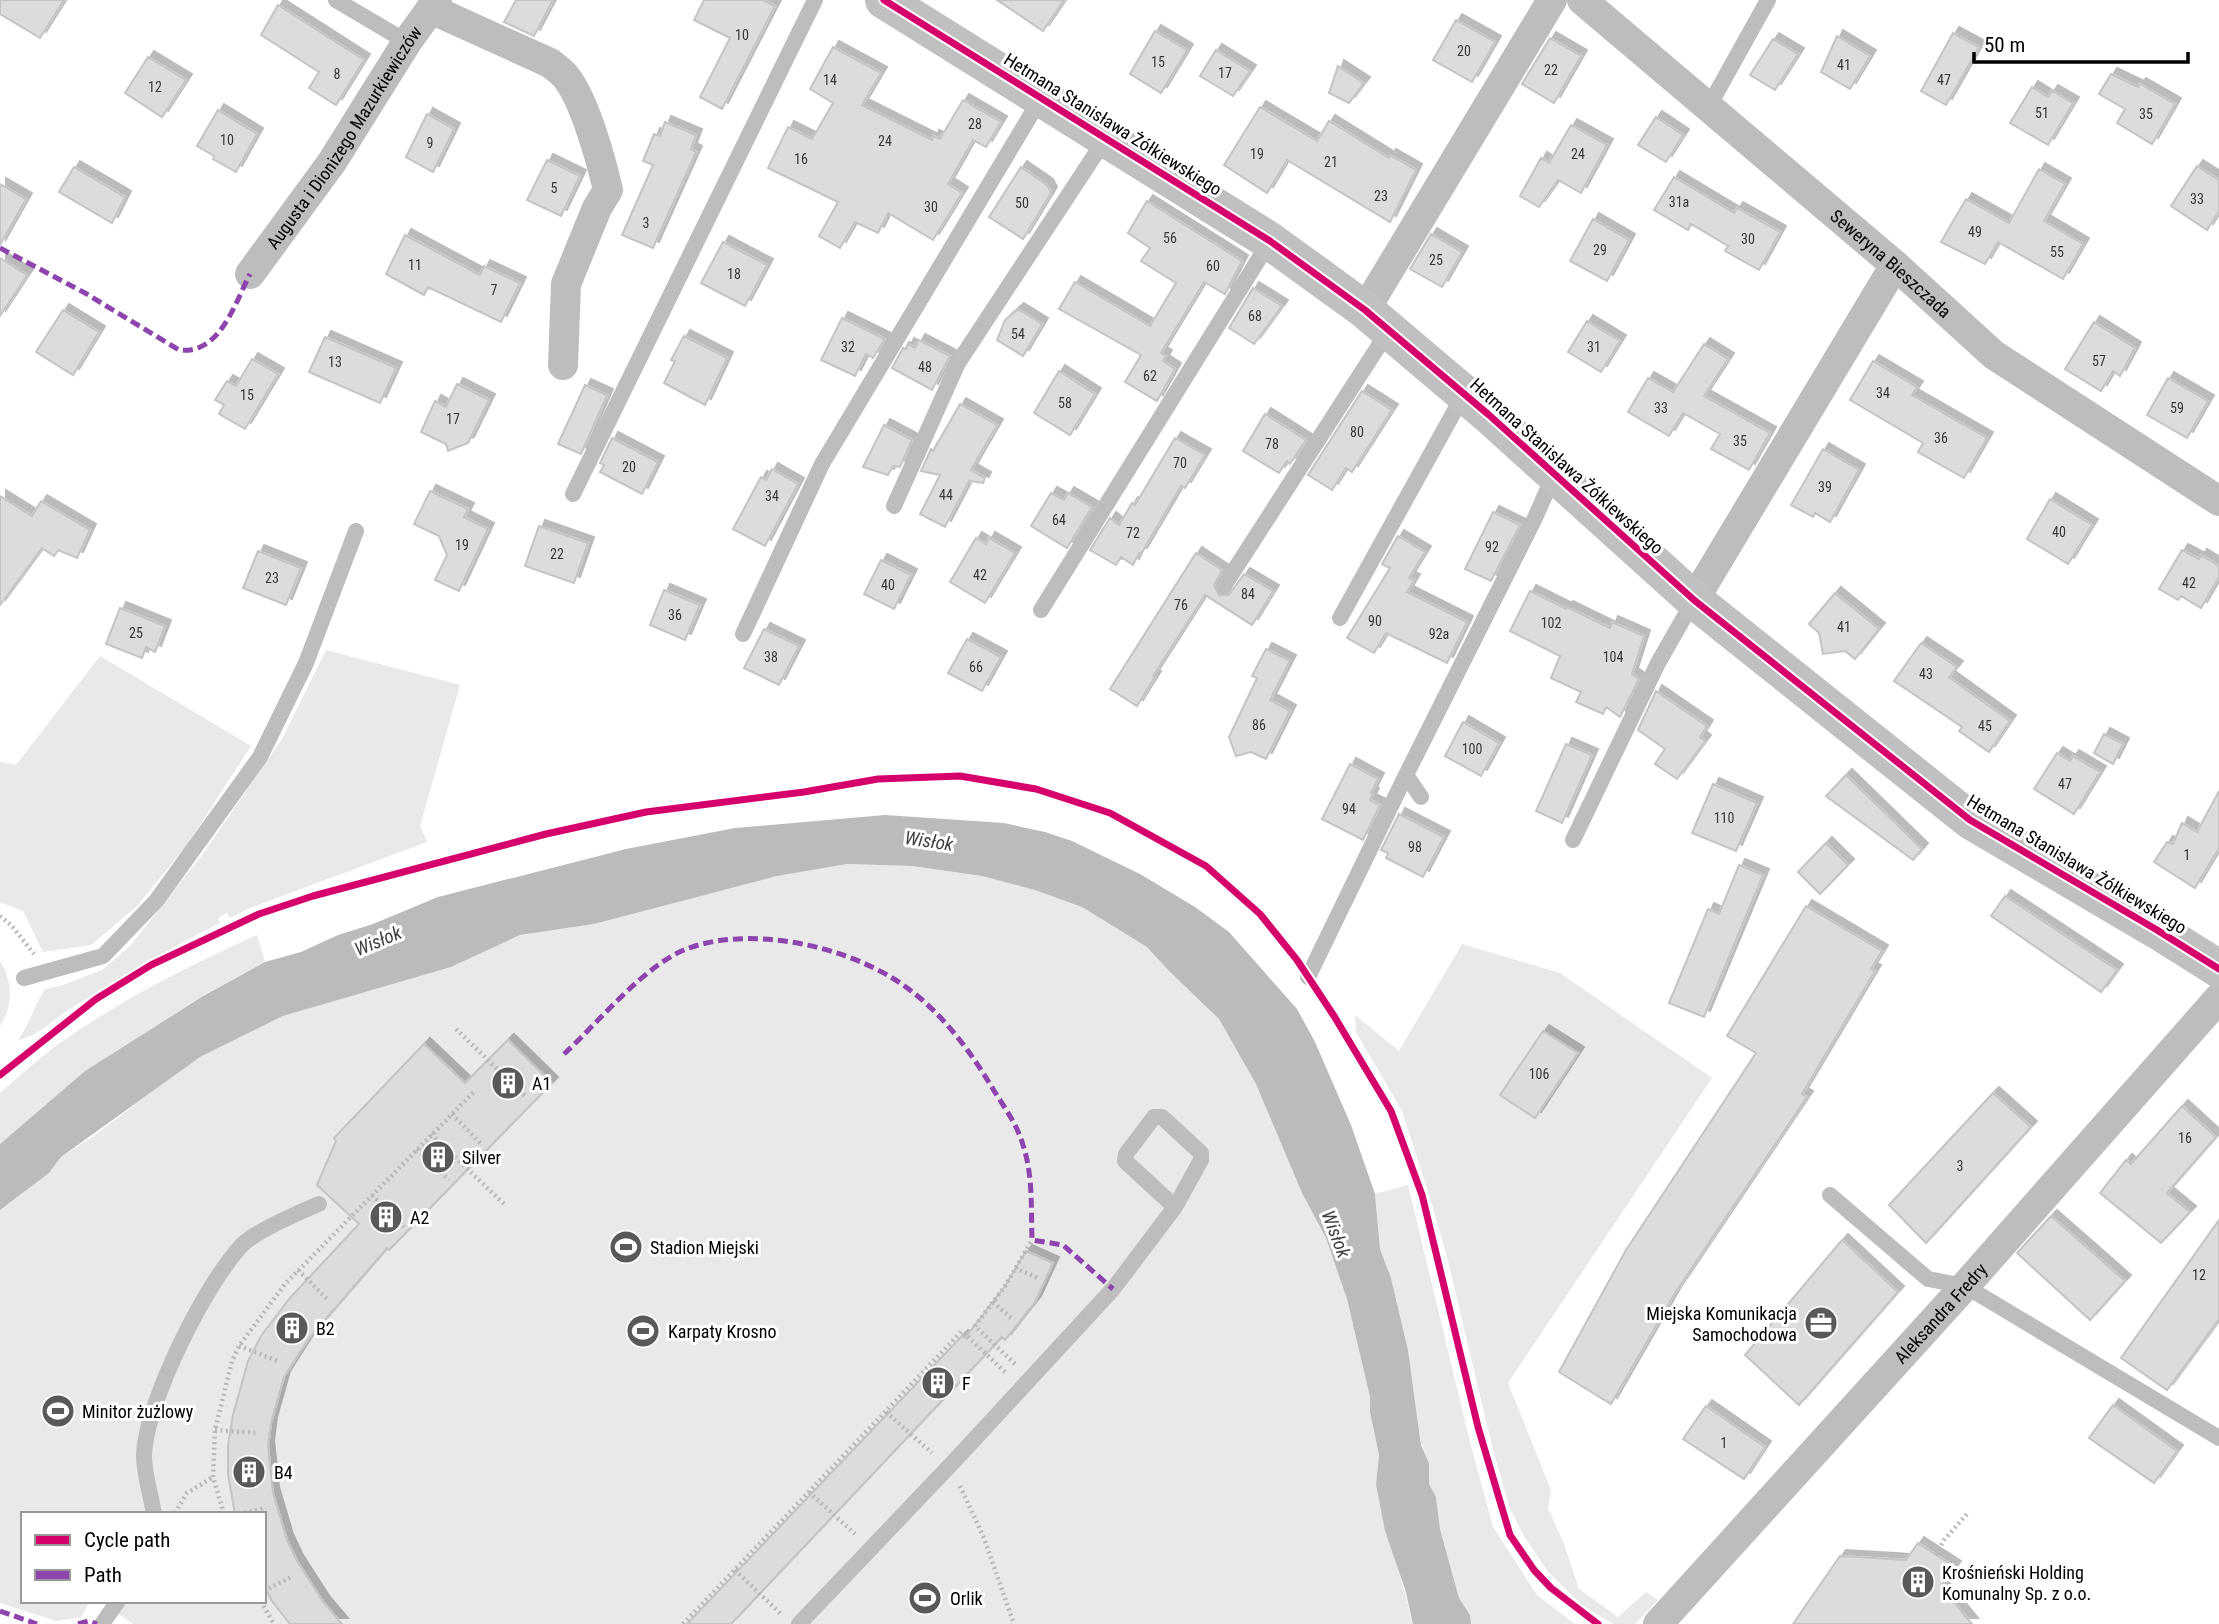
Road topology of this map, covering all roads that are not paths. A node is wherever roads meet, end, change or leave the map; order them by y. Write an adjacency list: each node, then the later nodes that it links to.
1 (336, 0): 8 (lane)
2 (815, 0): 19 (lane)
3 (884, 0): 9 (street, Hetmana Stanisława Żółkiewskiego)
4 (1552, 0): 15 (street)
5 (1582, 0): 10 (street, Seweryna Bieszczada)
6 (1768, 0): 10 (lane)
7 (434, 5): 8 (street, Augusta i Dionizego Mazurkiewiczów); 16 (street)
8 (407, 41): 14 (street, Augusta i Dionizego Mazurkiewiczów)
9 (1041, 98): 11 (street, Hetmana Stanisława Żółkiewskiego); 27 (lane)
10 (1709, 106): 13 (street, Seweryna Bieszczada)
11 (1106, 138): 12 (street, Hetmana Stanisława Żółkiewskiego); 21 (lane)
12 (1270, 241): 15 (street, Hetmana Stanisława Żółkiewskiego); 25 (lane)
13 (1895, 265): 20 (street, Seweryna Bieszczada); 24 (street)
14 (250, 274)
15 (1377, 320): 17 (street, Hetmana Stanisława Żółkiewskiego); 23 (lane)
16 (563, 365)
17 (1464, 394): 18 (street, Hetmana Stanisława Żółkiewskiego); 26 (lane)
18 (1554, 475): 24 (street, Hetmana Stanisława Żółkiewskiego); 28 (lane)
19 (573, 494)
20 (2219, 501)
21 (894, 506)
22 (356, 531): 33 (lane)
23 (1224, 586)
24 (1694, 600): 30 (lane); 31 (street, Hetmana Stanisława Żółkiewskiego)
25 (1041, 610)
26 (1340, 618)
27 (743, 634)
28 (1406, 775): 29 (lane); 32 (lane)
29 (1421, 797)
30 (1573, 840)
31 (2219, 969)
32 (1308, 977)
33 (24, 978)
34 (2219, 998): 38 (street, Aleksandra Fredry)
35 (1830, 1195): 38 (lane)
36 (319, 1204): 40 (lane)
37 (1175, 1208): 37 (lane); 43 (lane)
38 (1965, 1286): 39 (lane); 44 (street, Aleksandra Fredry)
39 (2219, 1438)
40 (154, 1512)
41 (117, 1603): 42 (lane)
42 (102, 1624)
43 (799, 1624)
44 (1658, 1624)

